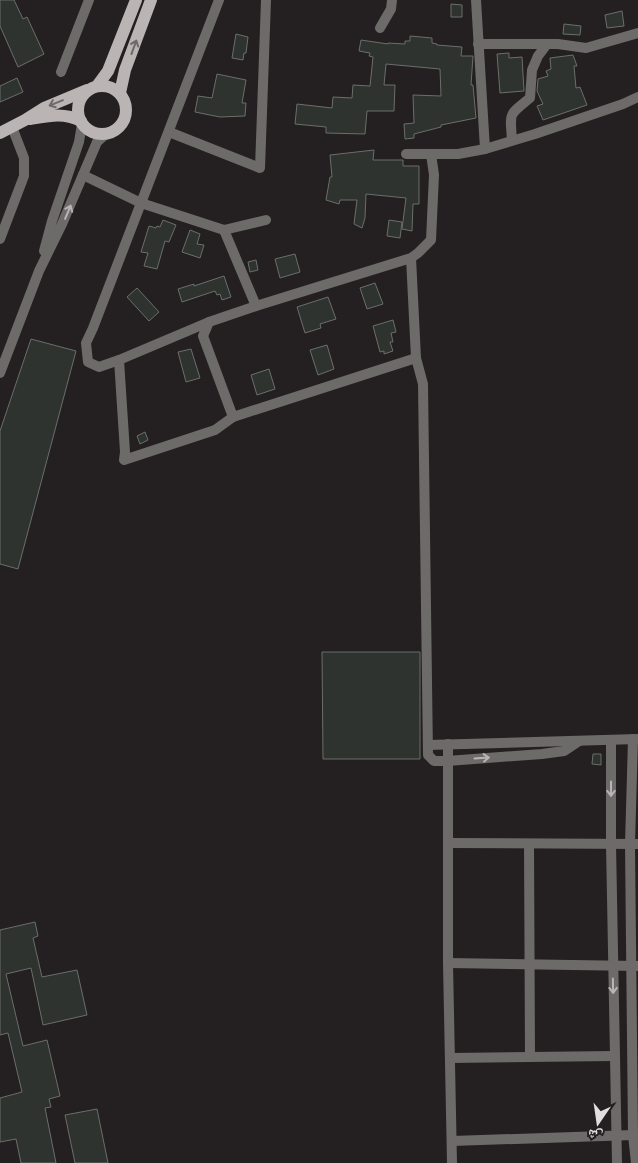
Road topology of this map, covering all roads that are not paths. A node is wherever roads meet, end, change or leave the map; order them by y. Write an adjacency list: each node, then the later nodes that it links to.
1 (89, 0): 12 (street)
2 (136, 0): 13 (main road)
3 (151, 0): 14 (main road, one-way to 3)
4 (219, 0): 19 (street)
5 (266, 0): 19 (street)
6 (392, 0): 8 (street)
7 (476, 0): 10 (street)
8 (380, 28)
9 (638, 33): 11 (street)
10 (478, 44): 11 (street); 23 (street)
11 (548, 44): 22 (street)
12 (61, 72)
13 (93, 87): 14 (main road); 16 (main road, one-way to 16); 17 (main road)
14 (120, 93): 21 (main road)
15 (638, 97): 22 (street)
16 (25, 120): 17 (main road); 18 (main road)
17 (81, 122): 21 (main road); 32 (street)
18 (12, 127): 20 (main road); 30 (street)
19 (169, 132): 27 (street)
20 (0, 133)
21 (107, 133): 26 (street)
22 (512, 140): 23 (street)
23 (485, 149): 25 (street)
24 (406, 154): 25 (street)
25 (431, 154): 31 (street)
26 (83, 175): 27 (street); 32 (street, one-way to 26)
27 (142, 203): 29 (street); 36 (street)
28 (266, 220): 29 (street)
29 (224, 230): 33 (street)
30 (0, 238)
31 (410, 258): 33 (street); 35 (street)
32 (39, 271): 37 (street)
33 (256, 306): 34 (street)
34 (209, 322): 36 (street); 38 (street)
35 (416, 358): 38 (street); 43 (street)
36 (119, 360): 38 (street)
37 (0, 373)
38 (233, 417)
39 (635, 739): 40 (street); 48 (street)
40 (611, 740): 41 (street); 47 (street, one-way to 47)
41 (579, 741): 42 (street); 44 (street, one-way to 41)
42 (448, 744): 43 (street); 44 (street)
43 (428, 745): 44 (street)
44 (447, 761): 45 (street)
45 (449, 843): 46 (street); 49 (street)
46 (529, 844): 47 (street); 50 (street)
47 (611, 844): 48 (street); 51 (street)
48 (634, 844): 52 (street)
49 (448, 963): 50 (street); 55 (street)
50 (530, 964): 51 (street); 54 (street)
51 (613, 966): 52 (street); 53 (street, one-way to 53)
52 (634, 966): 56 (street)
53 (614, 1056): 54 (street); 57 (street)
54 (530, 1057): 55 (street)
55 (450, 1058): 59 (street)
56 (635, 1083): 58 (street)
57 (616, 1136): 58 (street); 59 (street); 62 (street)
58 (633, 1136): 60 (street)
59 (452, 1141): 61 (street)
60 (636, 1151): 63 (street)
61 (452, 1163)
62 (617, 1163)
63 (636, 1163)

